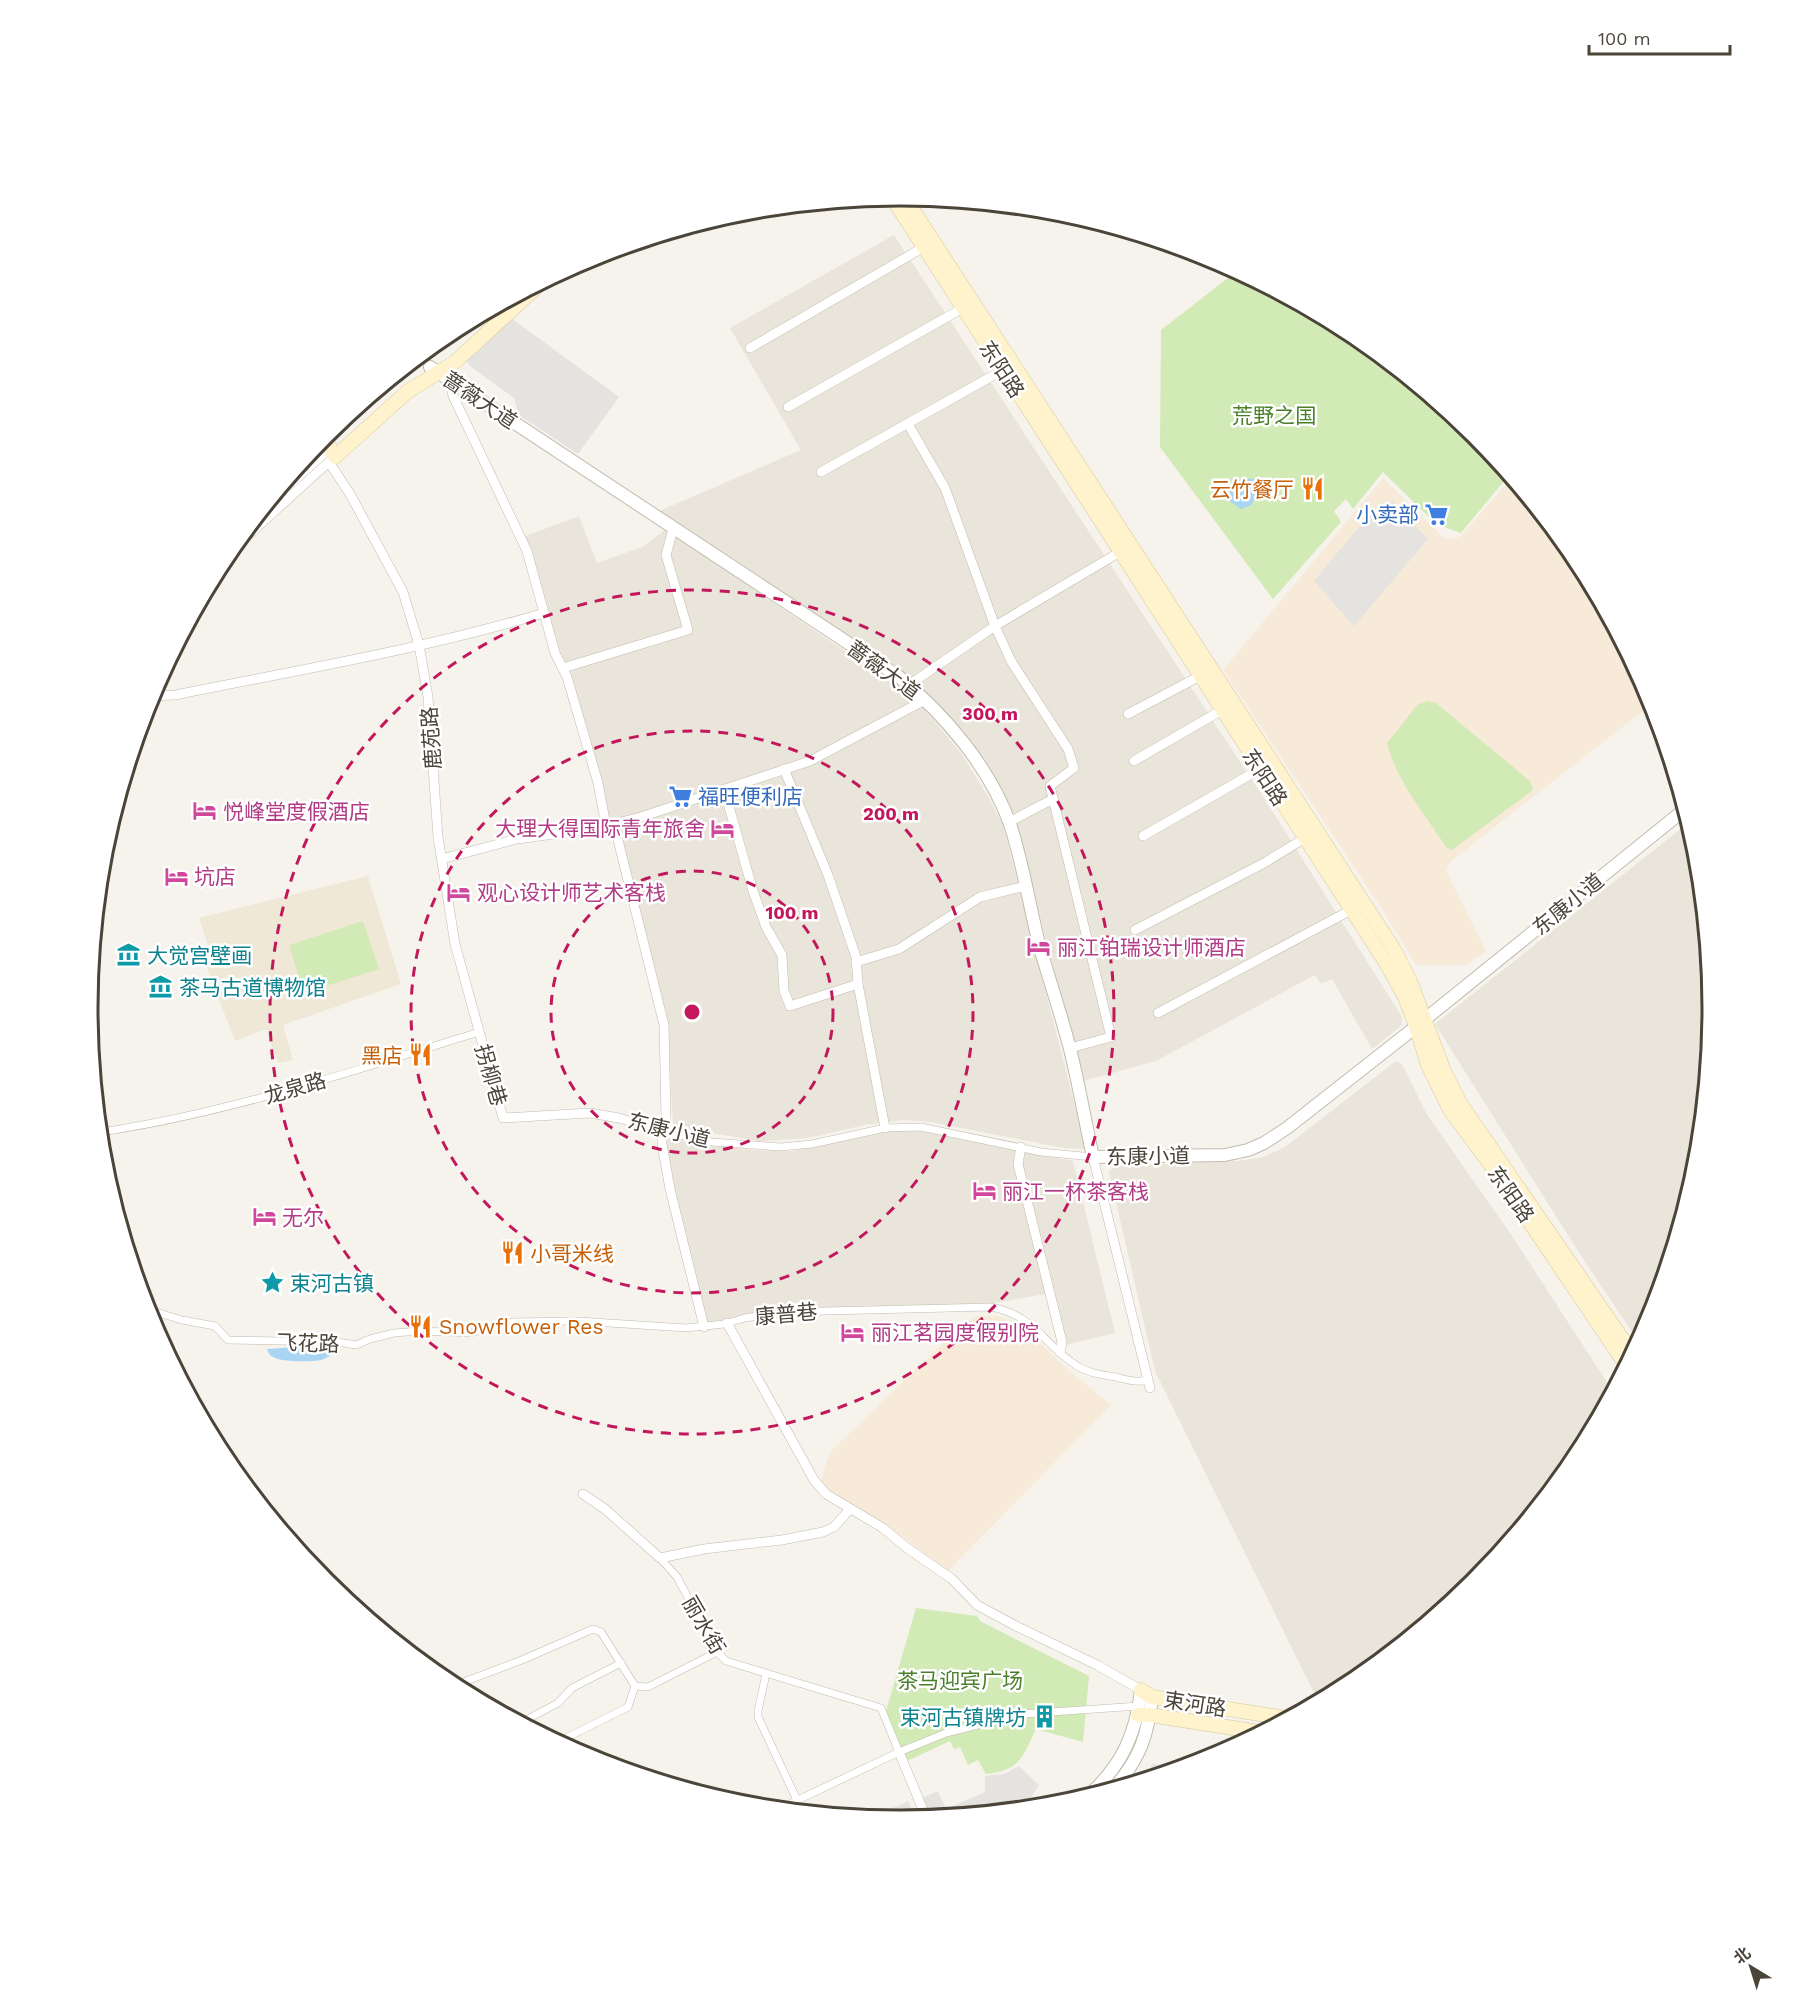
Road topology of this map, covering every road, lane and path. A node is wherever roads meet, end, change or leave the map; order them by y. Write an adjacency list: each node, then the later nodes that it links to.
1 (898, 206): 3 (main road, 东阳路)
2 (910, 206): 46 (main road, 东阳路)
3 (924, 247): 5 (main road, 东阳路); 7 (street)
4 (519, 302): 9 (main road)
5 (963, 308): 8 (main road, 东阳路); 10 (street)
6 (484, 322): 9 (main road)
7 (750, 348)
8 (1003, 370): 11 (street); 18 (main road, 东阳路)
9 (440, 373): 13 (main road); 17 (street, 蔷薇大道); 19 (street)
10 (788, 407)
11 (908, 424): 14 (street); 20 (street)
12 (327, 445): 13 (main road)
13 (332, 456): 15 (street); 16 (street); 21 (street, 鹿苑路)
14 (821, 472)
15 (286, 492)
16 (260, 524)
17 (673, 528): 22 (street); 24 (street, 蔷薇大道)
18 (1120, 552): 20 (street); 23 (main road, 东阳路)
19 (544, 614): 21 (street); 22 (street)
20 (995, 626): 24 (street); 33 (street)
21 (419, 645): 25 (street); 39 (street, 鹿苑路)
22 (563, 668): 36 (street)
23 (1200, 676): 27 (main road, 东阳路); 28 (street)
24 (909, 685): 26 (street, 蔷薇大道)
25 (161, 696)
26 (925, 700): 30 (street); 35 (street, 蔷薇大道)
27 (1222, 710): 29 (street); 31 (main road, 东阳路)
28 (1128, 714)
29 (1134, 761)
30 (784, 769): 32 (street); 43 (street)
31 (1260, 770): 37 (street); 38 (main road, 东阳路)
32 (724, 789): 36 (street); 44 (street)
33 (1053, 799): 35 (street); 48 (street)
34 (1678, 815): 46 (street, 东康小道)
35 (1009, 822): 40 (street, 蔷薇大道)
36 (610, 825): 39 (street); 52 (street)
37 (1143, 836)
38 (1305, 838): 41 (main road, 东阳路); 42 (street)
39 (442, 859): 47 (street, 鹿苑路)
40 (1026, 886): 43 (street); 48 (street, 蔷薇大道)
41 (1351, 910): 45 (street); 46 (main road, 东阳路)
42 (1135, 930)
43 (856, 962): 44 (street)
44 (858, 984): 50 (street)
45 (1158, 1013)
46 (1420, 1023): 54 (street, 东康小道); 59 (main road, 东阳路); 61 (main road, 东阳路)
47 (479, 1032): 49 (street, 拐柳巷); 51 (street, 龙泉路)
48 (1070, 1048): 54 (street, 蔷薇大道)
49 (503, 1118): 52 (street, 东康小道)
50 (885, 1128): 52 (street, 东康小道); 53 (street, 东康小道)
51 (108, 1131)
52 (662, 1131): 58 (street)
53 (1021, 1147): 54 (street, 东康小道); 60 (street)
54 (1093, 1157): 62 (street)
55 (159, 1313): 56 (street, 飞花路)
56 (510, 1322): 58 (street, 康普巷)
57 (728, 1323): 58 (street, 康普巷); 60 (street, 康普巷); 64 (street)
58 (704, 1327)
59 (1626, 1345)
60 (1060, 1352): 62 (street, 康普巷)
61 (1621, 1358)
62 (1149, 1384)
63 (584, 1494): 65 (street, 丽水街)
64 (850, 1509): 65 (street); 71 (street)
65 (660, 1558): 66 (street, 丽水街)
66 (717, 1652): 68 (street, 丽水街); 70 (street)
67 (621, 1663): 69 (street); 70 (street); 74 (street)
68 (766, 1674): 77 (street, 丽水街); 80 (street)
69 (465, 1681)
70 (635, 1686): 76 (street)
71 (1147, 1694): 72 (street); 73 (main road, 束河路)
72 (1142, 1712): 75 (main road, 束河路); 77 (street); 78 (street); 79 (street)
73 (1274, 1716)
74 (529, 1718)
75 (1247, 1730)
76 (568, 1737)
77 (899, 1752): 80 (street); 82 (street)
78 (1122, 1777)
79 (1100, 1784)
80 (797, 1800): 81 (street)
81 (792, 1802)
82 (923, 1809)

